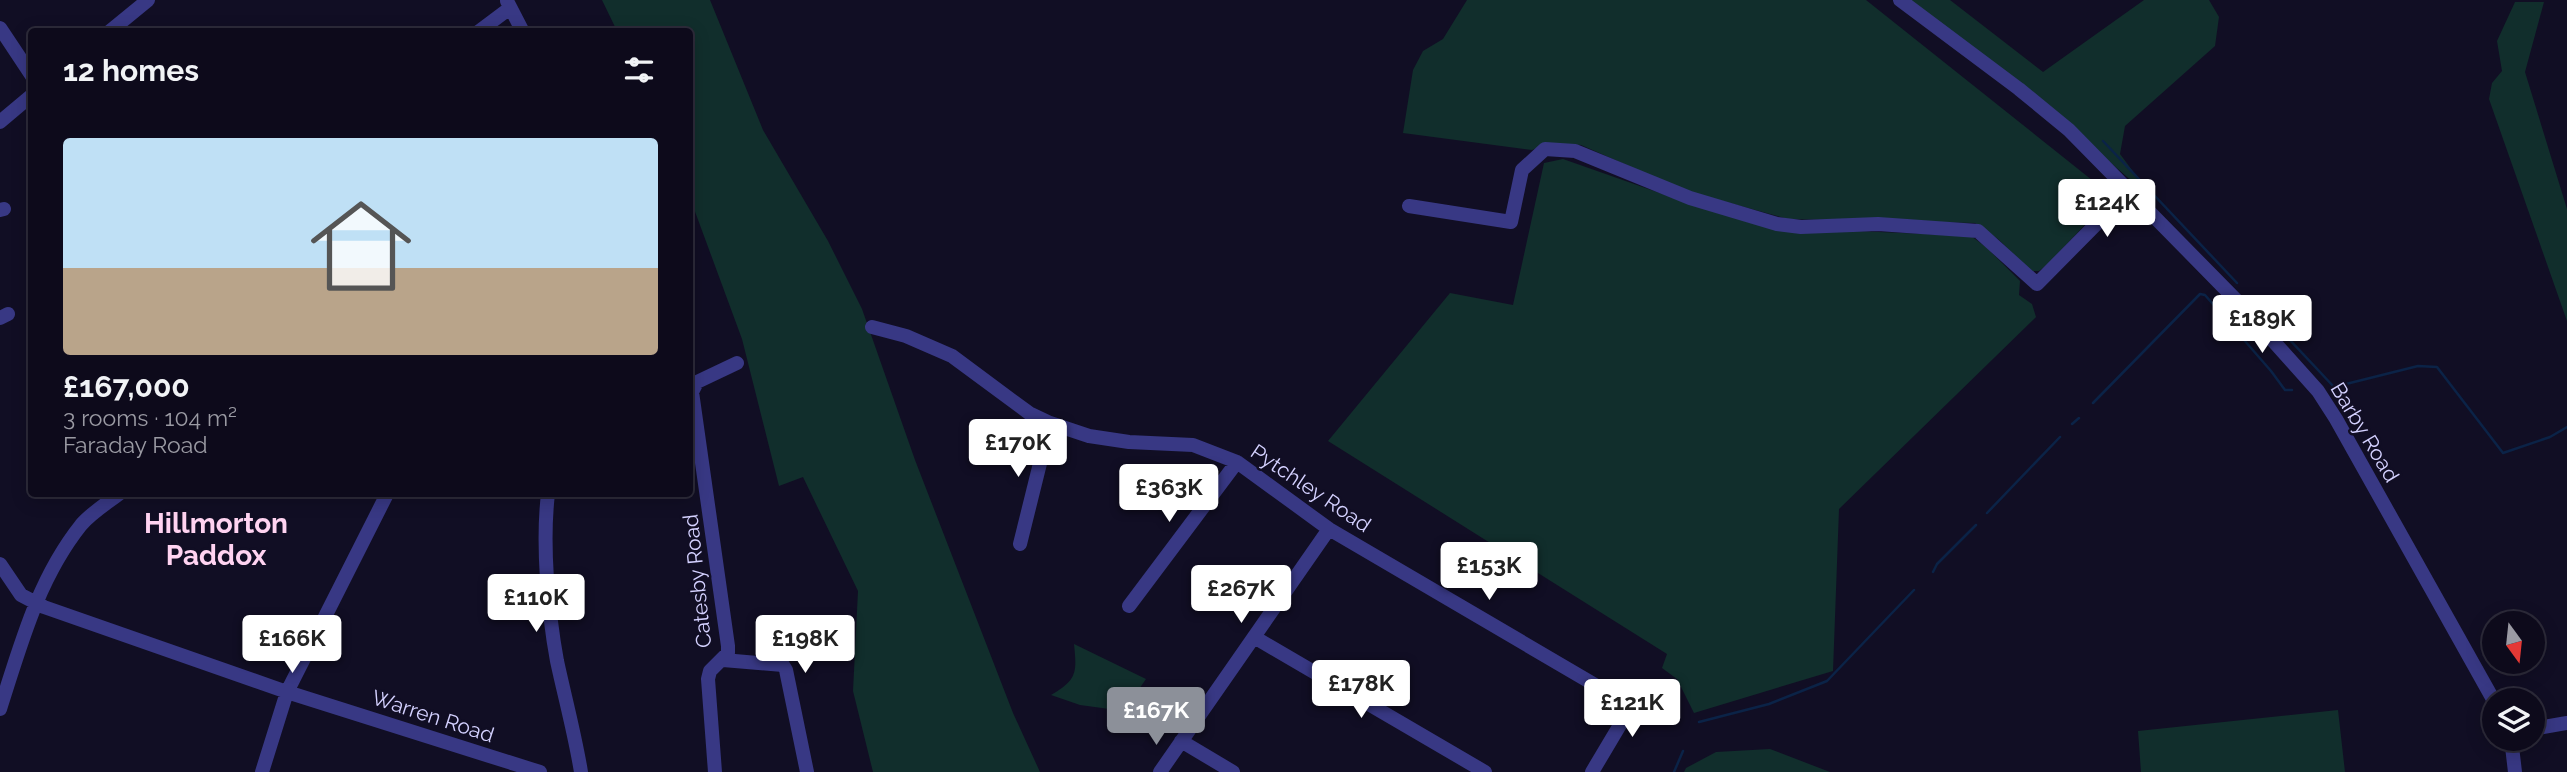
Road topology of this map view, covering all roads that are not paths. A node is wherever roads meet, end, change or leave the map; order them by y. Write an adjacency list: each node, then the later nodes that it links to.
1 (148, 0): 5 (street)
2 (1900, 0): 11 (street, Barby Road)
3 (508, 4): 6 (street); 7 (street)
4 (0, 28): 8 (street)
5 (114, 28)
6 (482, 28)
7 (521, 28)
8 (28, 70)
9 (28, 99): 10 (street)
10 (0, 122)
11 (2130, 190): 12 (street); 30 (street, Barby Road)
12 (1409, 206)
13 (872, 327): 17 (street, Pytchley Road)
14 (737, 363): 15 (street, Catesby Road)
15 (693, 390)
16 (693, 399): 28 (street, Catesby Road)
17 (1050, 423): 18 (street, Pytchley Road); 23 (street)
18 (1237, 462): 22 (street, Pytchley Road); 26 (street)
19 (115, 497): 25 (street)
20 (385, 497): 31 (street)
21 (548, 497): 40 (street)
22 (1329, 529): 27 (street); 32 (street, Pytchley Road)
23 (1020, 544)
24 (0, 564): 25 (street)
25 (35, 603): 31 (street, Warren Road); 33 (street)
26 (1129, 607)
27 (1254, 637): 36 (street); 45 (street)
28 (723, 660): 41 (street, Catesby Road); 42 (street)
29 (1642, 688): 32 (street)
30 (2487, 688)
31 (287, 692): 38 (street); 39 (street, Warren Road)
32 (1631, 706): 46 (street)
33 (0, 709)
34 (2567, 723): 35 (street)
35 (2545, 727)
36 (1181, 741): 43 (street); 44 (street)
37 (2513, 751): 47 (street)
38 (262, 772)
39 (540, 772)
40 (581, 772)
41 (715, 772)
42 (807, 772)
43 (1160, 772)
44 (1233, 772)
45 (1485, 772)
46 (1592, 772)
47 (2515, 772)

